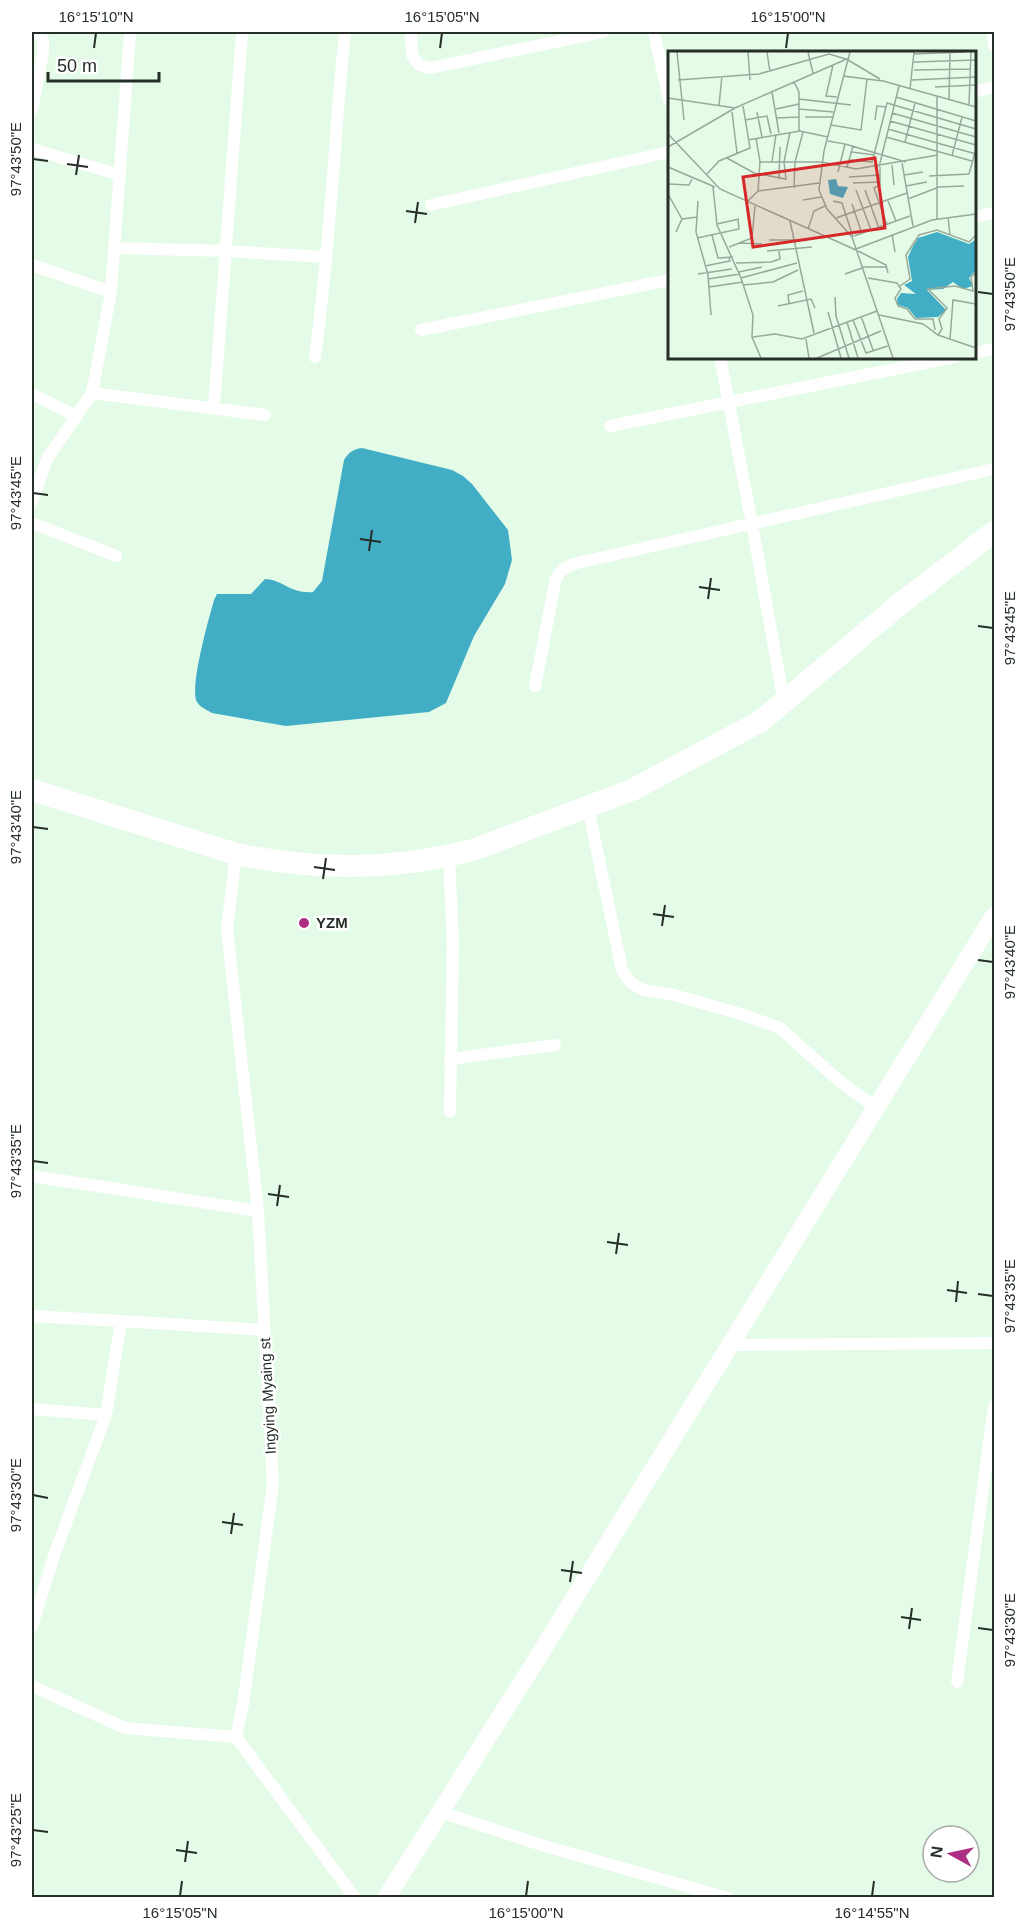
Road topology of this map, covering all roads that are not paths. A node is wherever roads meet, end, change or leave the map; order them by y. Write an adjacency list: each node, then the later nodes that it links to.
1 (130, 32): 16 (street)
2 (242, 32): 21 (street)
3 (345, 32): 22 (street)
4 (411, 32): 5 (street)
5 (603, 32)
6 (654, 32): 12 (street)
7 (992, 32): 9 (street)
8 (32, 33): 13 (street)
9 (994, 46)
10 (994, 87): 11 (street)
11 (975, 92)
12 (668, 95)
13 (32, 109)
14 (32, 149): 16 (street)
15 (668, 152): 17 (street)
16 (120, 175): 20 (street)
17 (431, 205)
18 (994, 213): 19 (street)
19 (975, 217)
20 (115, 248): 21 (street); 25 (street)
21 (226, 250): 22 (street); 35 (street)
22 (326, 258): 29 (street)
23 (32, 265): 25 (street)
24 (668, 280): 26 (street)
25 (111, 292): 33 (street)
26 (421, 330)
27 (994, 349): 28 (street)
28 (975, 353)
29 (315, 357)
30 (720, 358): 34 (street)
31 (950, 358): 34 (street)
32 (32, 393): 37 (street)
33 (92, 393): 35 (street); 37 (street)
34 (730, 403): 38 (street); 42 (street)
35 (214, 408): 36 (street)
36 (265, 415)
37 (76, 416): 40 (street)
38 (610, 426)
39 (994, 469): 42 (street)
40 (32, 501)
41 (32, 523): 44 (street)
42 (752, 524): 45 (street); 46 (street)
43 (994, 532): 46 (highway)
44 (116, 556)
45 (535, 686)
46 (784, 703): 48 (highway)
47 (32, 790): 49 (highway)
48 (588, 807): 50 (highway); 54 (street)
49 (236, 854): 50 (highway); 57 (street, Ingying Myaing st)
50 (448, 856): 53 (street)
51 (994, 916): 54 (main road)
52 (555, 1045): 53 (street)
53 (450, 1059): 55 (street)
54 (876, 1108): 62 (main road)
55 (450, 1112)
56 (32, 1176): 57 (street)
57 (258, 1211): 60 (street, Ingying Myaing st)
58 (32, 1316): 59 (street)
59 (121, 1321): 60 (street); 65 (street)
60 (264, 1330): 69 (street, Ingying Myaing st)
61 (994, 1343): 62 (street)
62 (730, 1345): 70 (main road)
63 (994, 1406): 67 (street)
64 (32, 1409): 65 (street)
65 (106, 1414): 66 (street)
66 (32, 1626)
67 (957, 1682)
68 (32, 1686): 69 (street)
69 (236, 1737): 71 (street)
70 (440, 1812): 72 (main road); 73 (street)
71 (355, 1898)
72 (386, 1898)
73 (728, 1898)

